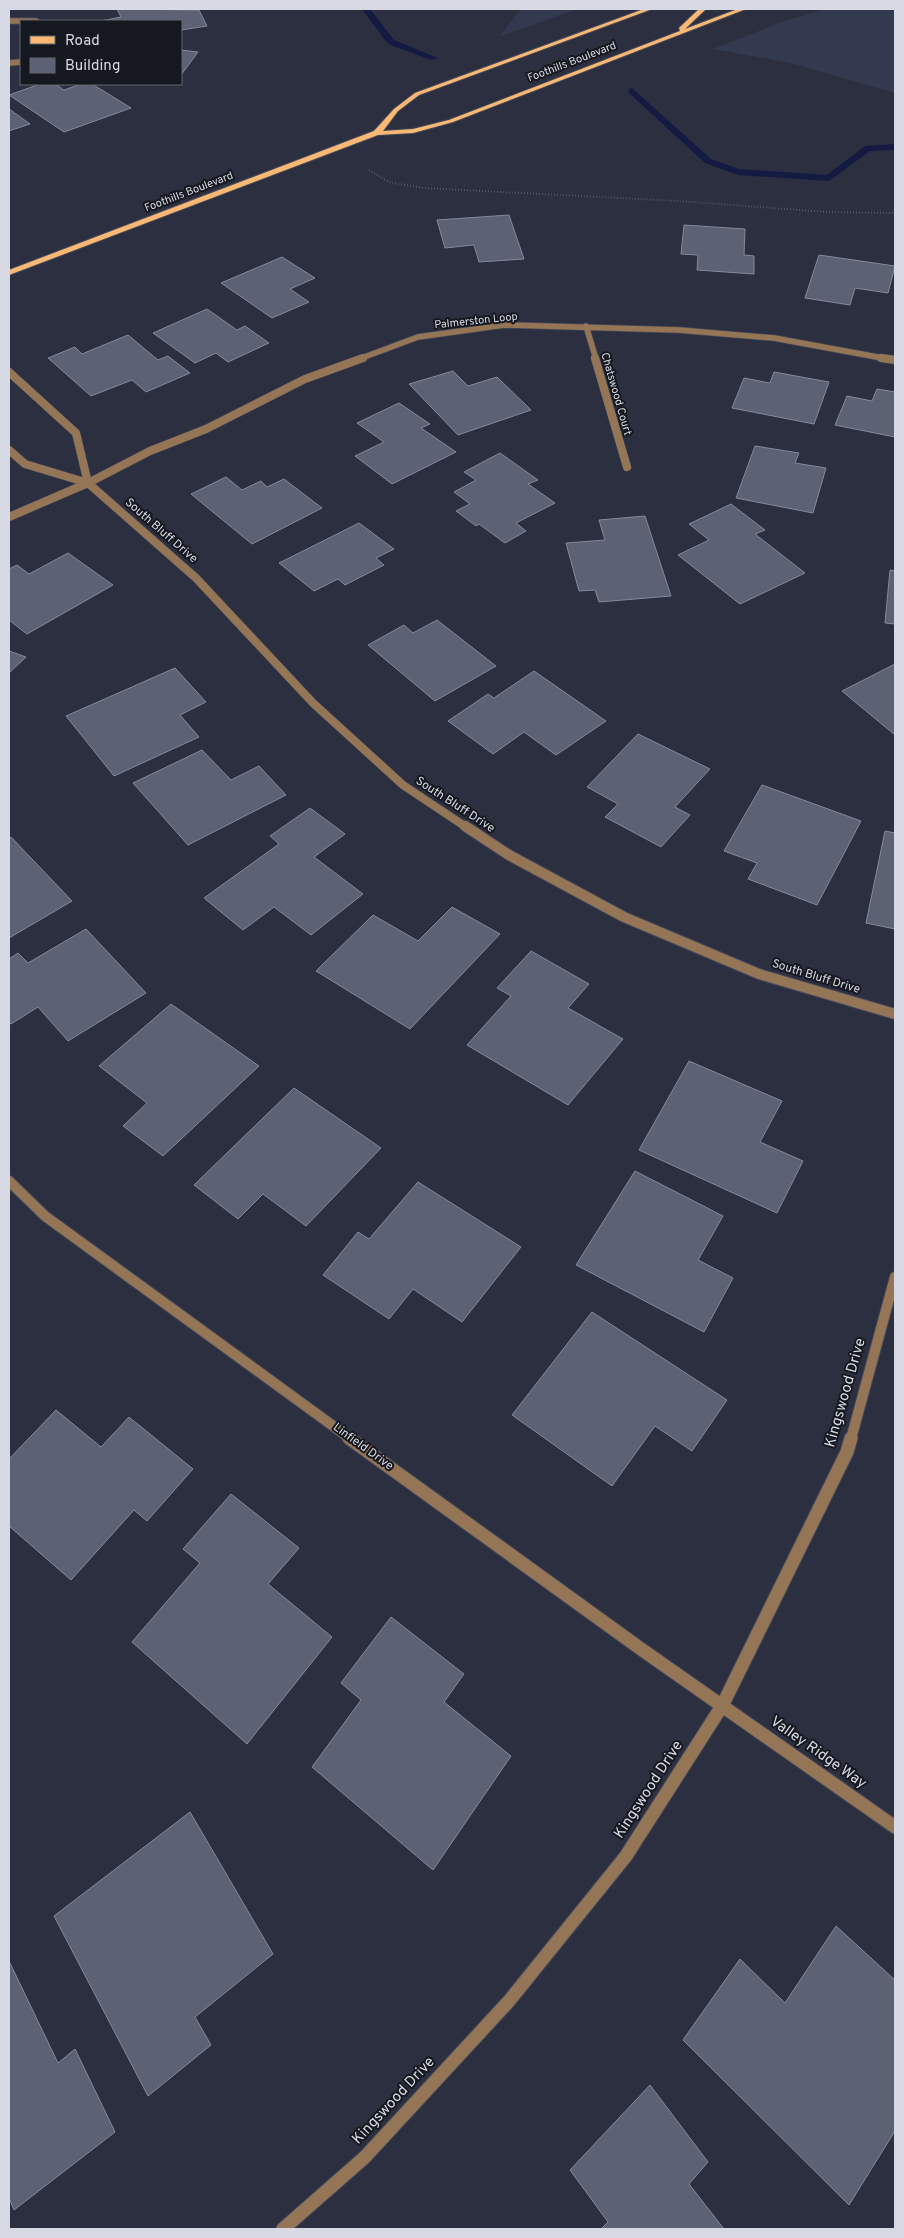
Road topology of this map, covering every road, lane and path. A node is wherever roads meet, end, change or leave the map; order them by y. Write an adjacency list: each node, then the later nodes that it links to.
1 (649, 9): 5 (main road, Foothills Boulevard)
2 (703, 9): 4 (main road)
3 (743, 9): 4 (main road, Foothills Boulevard)
4 (675, 34): 5 (main road, Foothills Boulevard)
5 (377, 133): 6 (main road, Foothills Boulevard)
6 (335, 148): 7 (path); 8 (main road, Foothills Boulevard)
7 (895, 213)
8 (9, 273)
9 (586, 326): 10 (street, Palmerston Loop); 13 (street, Chatswood Court); 14 (street, Palmerston Loop)
10 (895, 360)
11 (9, 372): 14 (street)
12 (9, 450): 14 (street, South Bluff Drive)
13 (627, 467)
14 (88, 483): 15 (street); 16 (street, South Bluff Drive)
15 (9, 517)
16 (895, 1014)
17 (9, 1181): 19 (street, Linfield Drive)
18 (895, 1277): 19 (street, Kingswood Drive)
19 (722, 1706): 20 (street, Valley Ridge Way); 21 (street, Kingswood Drive)
20 (895, 1826)
21 (283, 2229)

